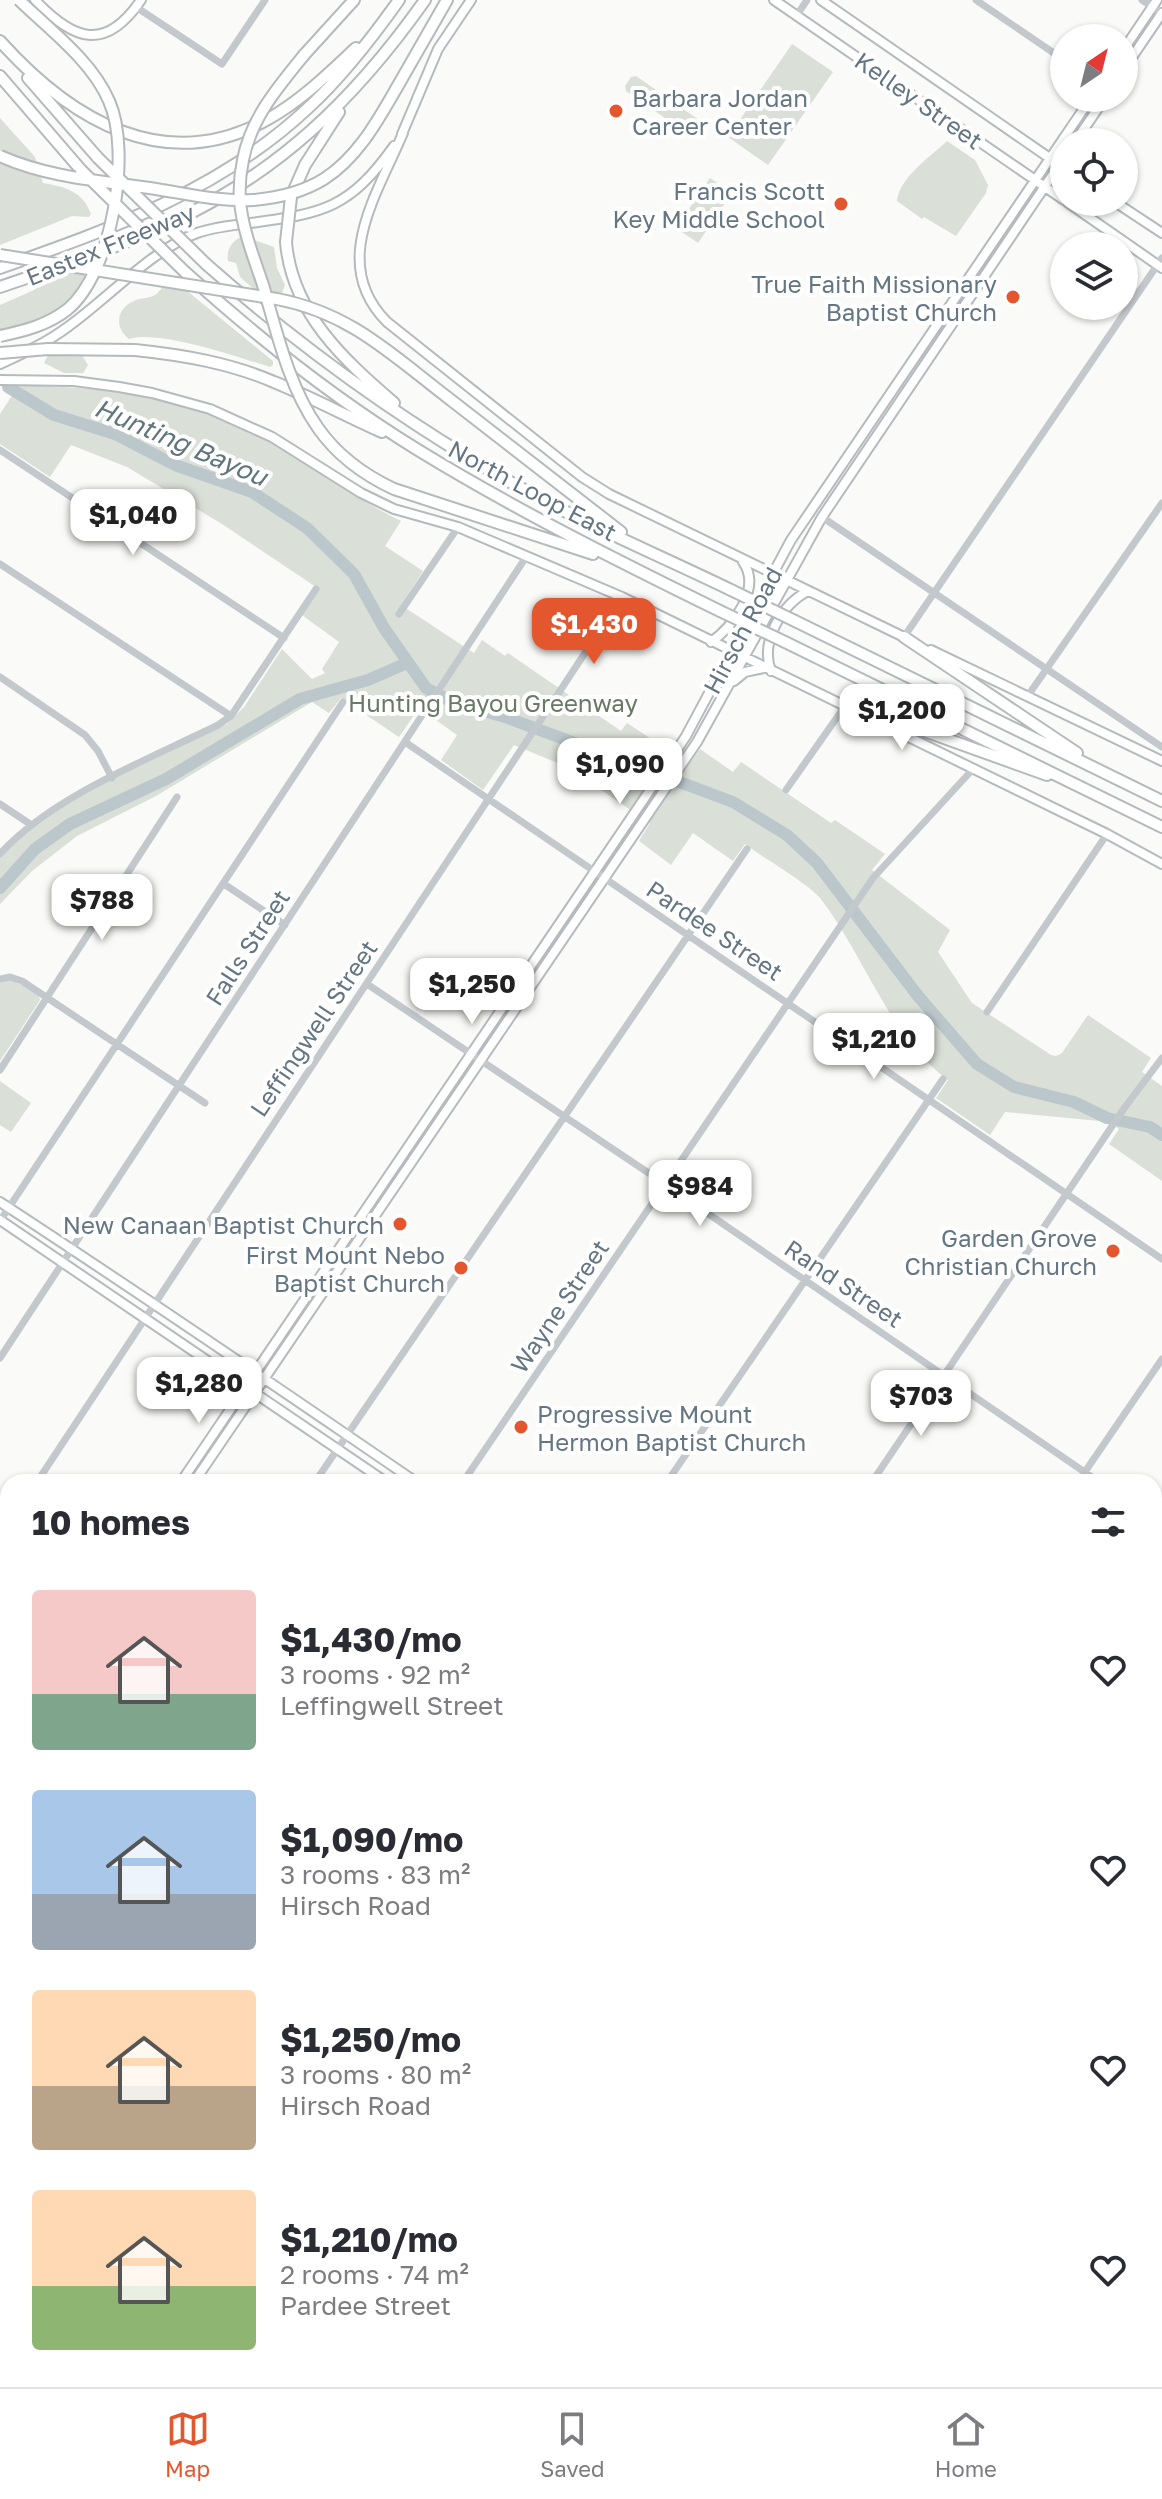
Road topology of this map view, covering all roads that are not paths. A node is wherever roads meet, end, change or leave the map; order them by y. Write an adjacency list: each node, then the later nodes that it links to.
1 (19, 0): 41 (highway, bridge)
2 (35, 0): 14 (main road)
3 (265, 0): 14 (street)
4 (354, 0): 58 (highway, bridge)
5 (399, 0): 18 (highway, Eastex Freeway)
6 (425, 0): 24 (highway, Eastex Freeway)
7 (447, 0): 26 (highway, bridge)
8 (471, 0): 25 (main road)
9 (774, 0): 17 (main road, Kelley Street)
10 (807, 0): 17 (street)
11 (821, 0): 27 (main road, Kelley Street)
12 (976, 0): 22 (street)
13 (1142, 0): 15 (street)
14 (138, 3)
15 (1155, 4): 16 (street); 19 (main road)
16 (1162, 13): 21 (main road)
17 (797, 15): 29 (main road, Kelley Street)
18 (383, 22): 20 (highway); 37 (highway, Eastex Freeway)
19 (1138, 29)
20 (0, 42): 47 (highway, North Loop East, bridge)
21 (1138, 48)
22 (1050, 50)
23 (0, 76): 48 (highway, North Loop East, bridge)
24 (350, 95): 40 (highway, Eastex Freeway); 47 (highway, bridge)
25 (403, 133): 43 (main road); 56 (main road)
26 (0, 156)
27 (1050, 159): 29 (main road, Hirsch Road)
28 (1050, 179): 30 (main road, Hirsch Road)
29 (1035, 180): 30 (main road, Kelley Street); 38 (main road, Hirsch Road)
30 (1044, 186): 31 (main road, Kelley Street); 39 (main road, Hirsch Road)
31 (1050, 190)
32 (1089, 216): 36 (main road, Kelley Street)
33 (1136, 216): 34 (main road)
34 (1162, 233)
35 (0, 255): 54 (highway, bridge)
36 (1160, 263): 63 (street)
37 (0, 268)
38 (968, 279): 39 (main road); 44 (main road, Hirsch Road)
39 (977, 285): 46 (main road, Hirsch Road)
40 (0, 287)
41 (0, 336)
42 (0, 353): 48 (highway, bridge)
43 (0, 364)
44 (900, 379): 46 (main road); 50 (main road, Hirsch Road)
45 (0, 380): 53 (main road)
46 (909, 385): 52 (main road, Hirsch Road)
47 (436, 437): 54 (highway, North Loop East)
48 (416, 449): 58 (highway, North Loop East)
49 (0, 450): 67 (street)
50 (848, 456): 52 (main road); 59 (main road, Hirsch Road)
51 (1162, 503): 72 (street)
52 (822, 517): 60 (main road, Hirsch Road); 63 (street)
53 (458, 527): 55 (main road); 65 (street)
54 (657, 554): 83 (highway, North Loop East, bridge)
55 (526, 557): 64 (main road); 79 (street, Falls Street)
56 (740, 557): 59 (main road); 68 (main road)
57 (0, 564): 78 (street)
58 (639, 571): 87 (highway, North Loop East, bridge)
59 (771, 574): 60 (main road); 69 (main road, Hirsch Road)
60 (785, 580): 62 (main road); 70 (main road, Hirsch Road)
61 (316, 589): 67 (street)
62 (808, 591): 66 (main road); 71 (main road)
63 (934, 592): 66 (street); 72 (street)
64 (622, 597): 68 (main road); 88 (street, Leffingwell Street)
65 (399, 614)
66 (904, 637): 75 (main road); 83 (highway)
67 (284, 638): 78 (street)
68 (711, 642): 69 (main road)
69 (729, 651): 70 (main road); 97 (main road, Hirsch Road)
70 (743, 658): 71 (main road); 74 (main road, Hirsch Road)
71 (768, 670): 74 (main road); 77 (main road)
72 (1048, 670): 75 (street); 80 (street)
73 (0, 677): 84 (street)
74 (723, 694): 98 (main road, Hirsch Road)
75 (1027, 697): 81 (main road)
76 (343, 702): 99 (street)
77 (845, 706): 82 (main road); 85 (street); 87 (highway)
78 (231, 716): 84 (street)
79 (405, 742): 88 (street, Pardee Street); 100 (street, Falls Street)
80 (1162, 747)
81 (1161, 758)
82 (973, 769): 93 (main road); 105 (street, Wayne Street)
83 (1109, 774): 89 (highway, North Loop East)
84 (112, 778): 91 (street)
85 (786, 790)
86 (177, 797): 104 (street)
87 (1105, 797): 92 (highway, North Loop East)
88 (487, 799): 97 (street, Pardee Street); 103 (street, Leffingwell Street)
89 (1162, 801)
90 (0, 804): 91 (street)
91 (30, 824): 95 (street)
92 (1162, 827)
93 (1107, 834): 96 (main road); 106 (street)
94 (747, 849): 101 (street)
95 (0, 854)
96 (1162, 864)
97 (594, 872): 98 (street, Pardee Street); 108 (main road, Hirsch Road)
98 (604, 879): 101 (street, Pardee Street); 108 (main road, Hirsch Road)
99 (224, 884): 100 (street); 107 (street)
100 (285, 925): 112 (street, Falls Street)
101 (687, 936): 105 (street, Pardee Street); 115 (street)
102 (0, 979): 104 (street)
103 (367, 984): 108 (street, Rand Street); 127 (street, Leffingwell Street)
104 (48, 997): 107 (street); 110 (street)
105 (788, 1004): 113 (street, Pardee Street); 116 (street, Wayne Street)
106 (987, 1012)
107 (119, 1044): 112 (street); 119 (street)
108 (476, 1058): 115 (street, Rand Street); 120 (main road, Hirsch Road); 121 (main road, Hirsch Road)
109 (1162, 1058): 117 (street)
110 (0, 1070)
111 (943, 1079): 113 (street)
112 (180, 1085): 114 (street); 123 (street, Falls Street)
113 (929, 1100): 117 (street, Pardee Street); 126 (street)
114 (205, 1103)
115 (565, 1117): 116 (street, Rand Street); 136 (street)
116 (664, 1186): 126 (street, Rand Street); 145 (street, Wayne Street)
117 (1067, 1194): 124 (street, Pardee Street); 132 (street)
118 (0, 1202): 119 (main road)
119 (10, 1208): 122 (street); 123 (main road)
120 (363, 1213): 121 (main road); 131 (main road, Hirsch Road)
121 (372, 1219): 133 (main road, Hirsch Road)
122 (0, 1220): 125 (main road)
123 (71, 1248): 125 (street, Falls Street); 127 (main road)
124 (1162, 1259)
125 (61, 1262): 128 (main road); 129 (street, Falls Street)
126 (805, 1281): 132 (street, Rand Street); 146 (street)
127 (156, 1304): 128 (street, Leffingwell Street); 131 (main road)
128 (145, 1317): 134 (main road); 139 (street, Leffingwell Street)
129 (0, 1358)
130 (1162, 1359): 138 (street)
131 (253, 1373): 133 (main road); 134 (main road, Hirsch Road)
132 (945, 1376): 138 (street, Rand Street); 147 (street)
133 (262, 1379): 135 (main road, Hirsch Road); 136 (main road)
134 (244, 1387): 135 (main road); 140 (main road, Hirsch Road)
135 (253, 1392): 137 (main road); 141 (main road, Hirsch Road)
136 (347, 1435): 137 (street); 144 (main road)
137 (338, 1449): 142 (street); 143 (main road)
138 (1085, 1472): 148 (street, Rand Street)
139 (42, 1474)
140 (186, 1474)
141 (199, 1474)
142 (321, 1474)
143 (374, 1474)
144 (404, 1474)
145 (468, 1474)
146 (672, 1474)
147 (878, 1474)
148 (1088, 1474)

